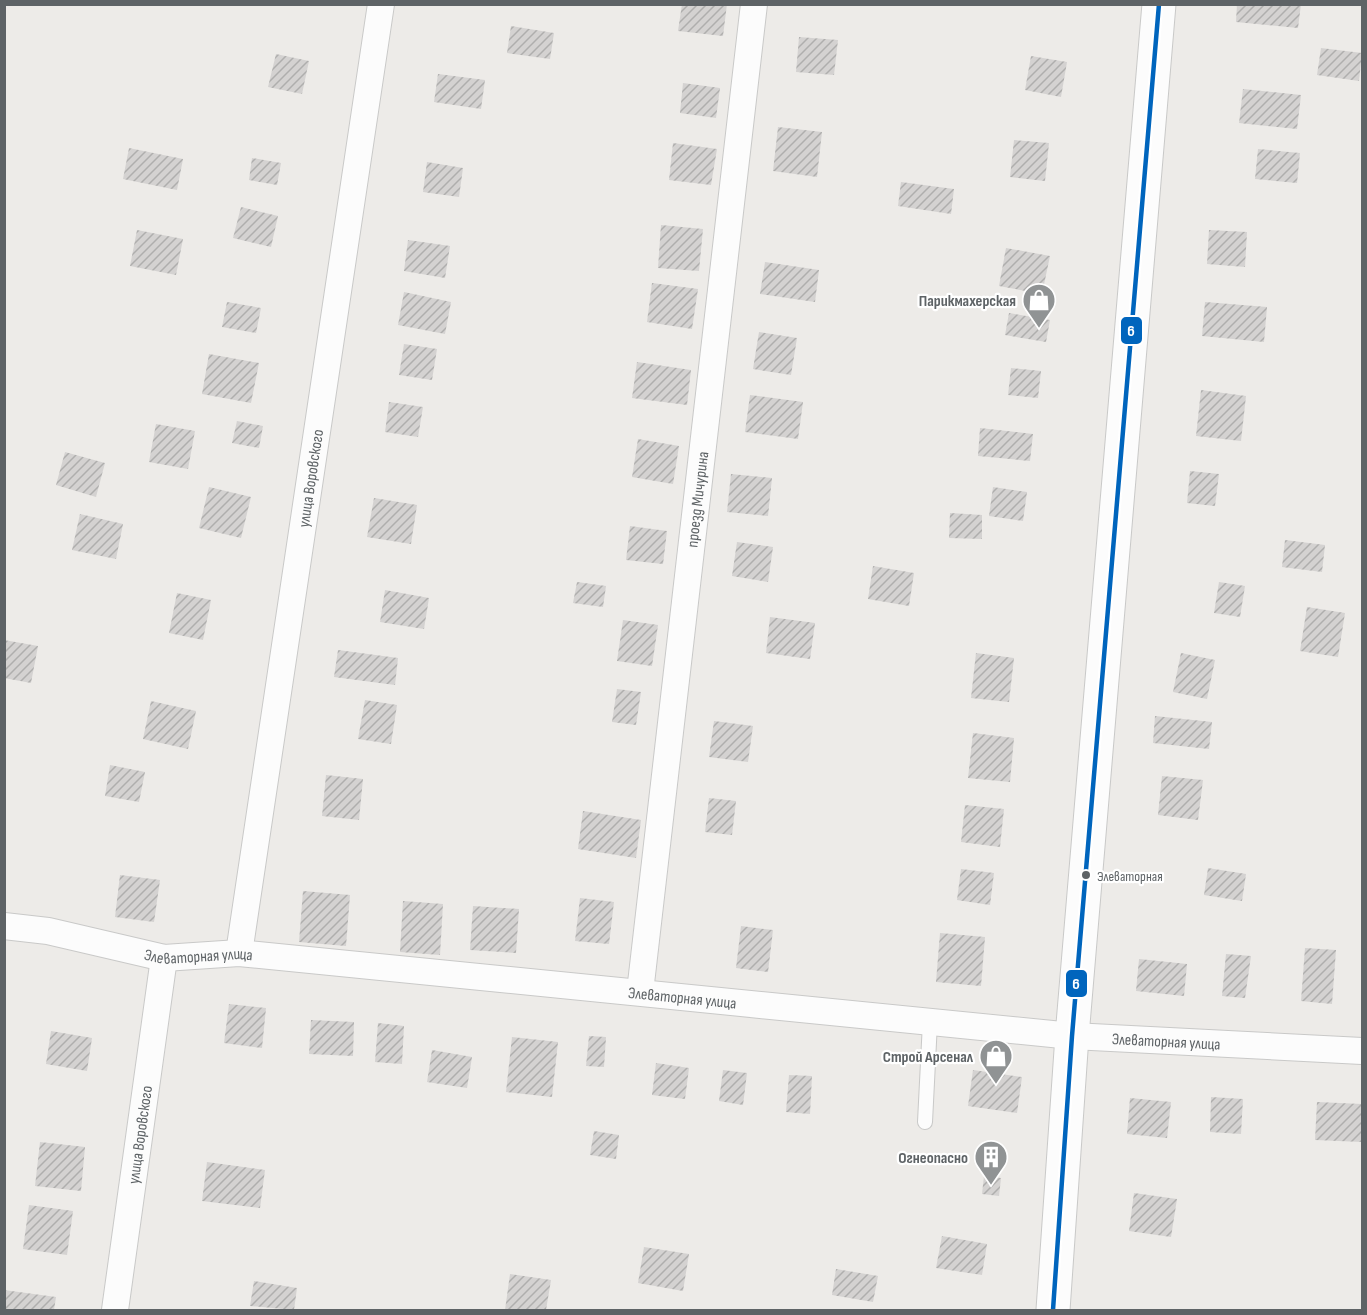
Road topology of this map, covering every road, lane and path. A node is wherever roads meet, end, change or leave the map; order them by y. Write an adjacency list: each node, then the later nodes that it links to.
1 (381, 4): 5 (street, улица Воровского)
2 (754, 4): 7 (street, проезд Мичурина)
3 (1159, 4): 9 (street)
4 (4, 926): 6 (street, Элеваторная улица)
5 (239, 953): 6 (street, Элеваторная улица); 7 (street, Элеваторная улица)
6 (164, 958): 12 (street, улица Воровского)
7 (640, 992): 8 (street, Элеваторная улица)
8 (930, 1022): 9 (street, Элеваторная улица); 11 (lane)
9 (1072, 1036): 10 (street, Элеваторная улица); 13 (street)
10 (1362, 1051)
11 (925, 1122)
12 (115, 1311)
13 (1053, 1311)

